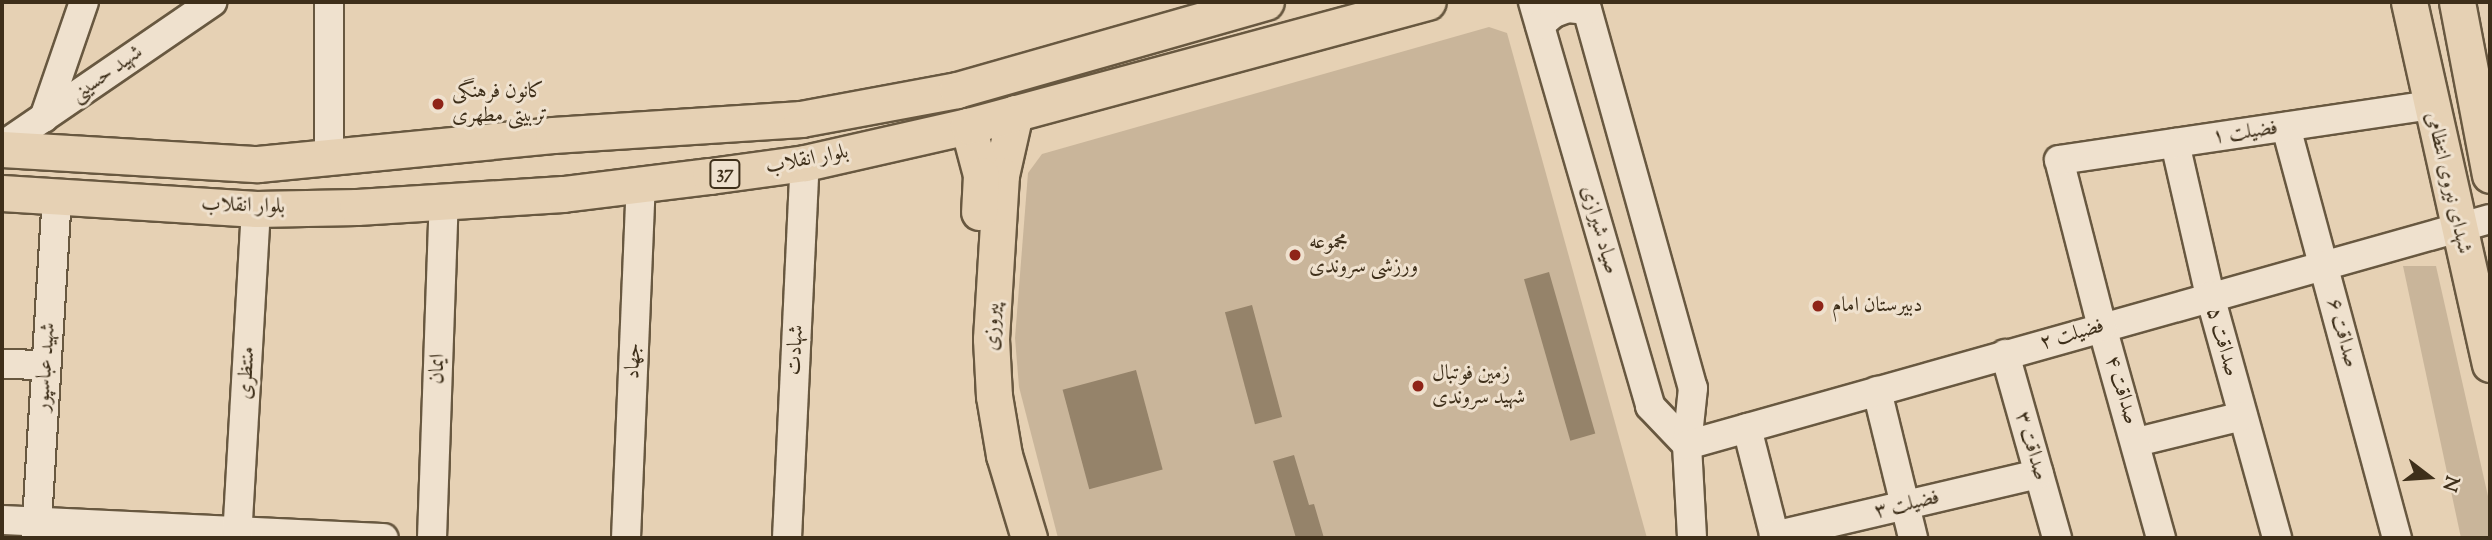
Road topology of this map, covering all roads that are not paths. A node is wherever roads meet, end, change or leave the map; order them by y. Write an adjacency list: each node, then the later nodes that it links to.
1 (84, 2): 12 (street)
2 (212, 2): 12 (street, شهید حسینی)
3 (329, 2): 19 (street)
4 (1266, 2): 15 (main road, بلوار انقلاب)
5 (1428, 2): 11 (main road, بلوار انقلاب / 37)
6 (2409, 2): 10 (main road, شهدای نیروی انتظامی)
7 (2457, 2): 22 (main road, شهدای نیروی انتظامی)
8 (1586, 6): 9 (street); 41 (street)
9 (1536, 14): 41 (street, صیاد شیرازی)
10 (2430, 105): 14 (street, فضیلت ۱); 29 (main road, شهدای نیروی انتظامی)
11 (1015, 113): 13 (main road, بلوار انقلاب / 37); 53 (main road, پیروزی)
12 (44, 118): 17 (street, شهید حسینی)
13 (968, 126): 21 (main road, بلوار انقلاب / 37); 52 (main road, پیروزی)
14 (2286, 127): 16 (street, فضیلت ۱); 30 (street, صداقت ۶)
15 (553, 135): 18 (main road, بلوار انقلاب); 25 (main road)
16 (2175, 144): 20 (street, فضیلت ۱); 31 (street, صداقت ۵)
17 (2, 148): 19 (main road, بلوار انقلاب)
18 (435, 148): 19 (main road, بلوار انقلاب); 27 (main road)
19 (330, 159)
20 (2059, 160): 32 (street, صداقت ۴)
21 (805, 163): 23 (main road, بلوار انقلاب / 37); 51 (street, شهادت)
22 (2490, 175)
23 (641, 184): 25 (main road, بلوار انقلاب / 37); 50 (street, جهاد)
24 (2, 193): 26 (main road, بلوار انقلاب / 37)
25 (563, 194): 27 (main road, بلوار انقلاب / 37)
26 (57, 196): 28 (main road, بلوار انقلاب / 37); 36 (street, شهید عباسپور)
27 (448, 200): 28 (main road, بلوار انقلاب / 37); 49 (street, ایمان)
28 (256, 209): 46 (street, منتظری)
29 (2474, 224): 30 (street, فضیلت ۲); 35 (main road, شهدای نیروی انتظامی)
30 (2324, 264): 31 (street, فضیلت ۲); 59 (street, صداقت ۶)
31 (2210, 296): 32 (street, فضیلت ۲); 38 (street, صداقت ۵)
32 (2102, 327): 33 (street, فضیلت ۲); 40 (street, صداقت ۴)
33 (2005, 354): 37 (street, فضیلت ۲); 42 (street, صداقت ۳)
34 (2, 364): 36 (street)
35 (2490, 364)
36 (46, 365): 45 (street, شهید عباسپور)
37 (1877, 391): 39 (street, فضیلت ۲); 43 (street)
38 (2243, 416): 40 (street); 58 (street, صداقت ۵)
39 (1747, 428): 41 (street, فضیلت ۲); 47 (street)
40 (2137, 443): 57 (street, صداقت ۴)
41 (1687, 445): 54 (street)
42 (2039, 474): 43 (street, فضیلت ۳); 56 (street, صداقت ۳)
43 (1905, 505): 47 (street, فضیلت ۳); 55 (street)
44 (2, 520): 45 (street)
45 (36, 530): 46 (street)
46 (237, 535): 48 (street)
47 (1775, 537)
48 (384, 538)
49 (432, 538)
50 (626, 538)
51 (788, 538)
52 (1007, 538)
53 (1029, 538)
54 (1692, 538)
55 (1913, 538)
56 (2057, 538)
57 (2161, 538)
58 (2277, 538)
59 (2397, 538)

